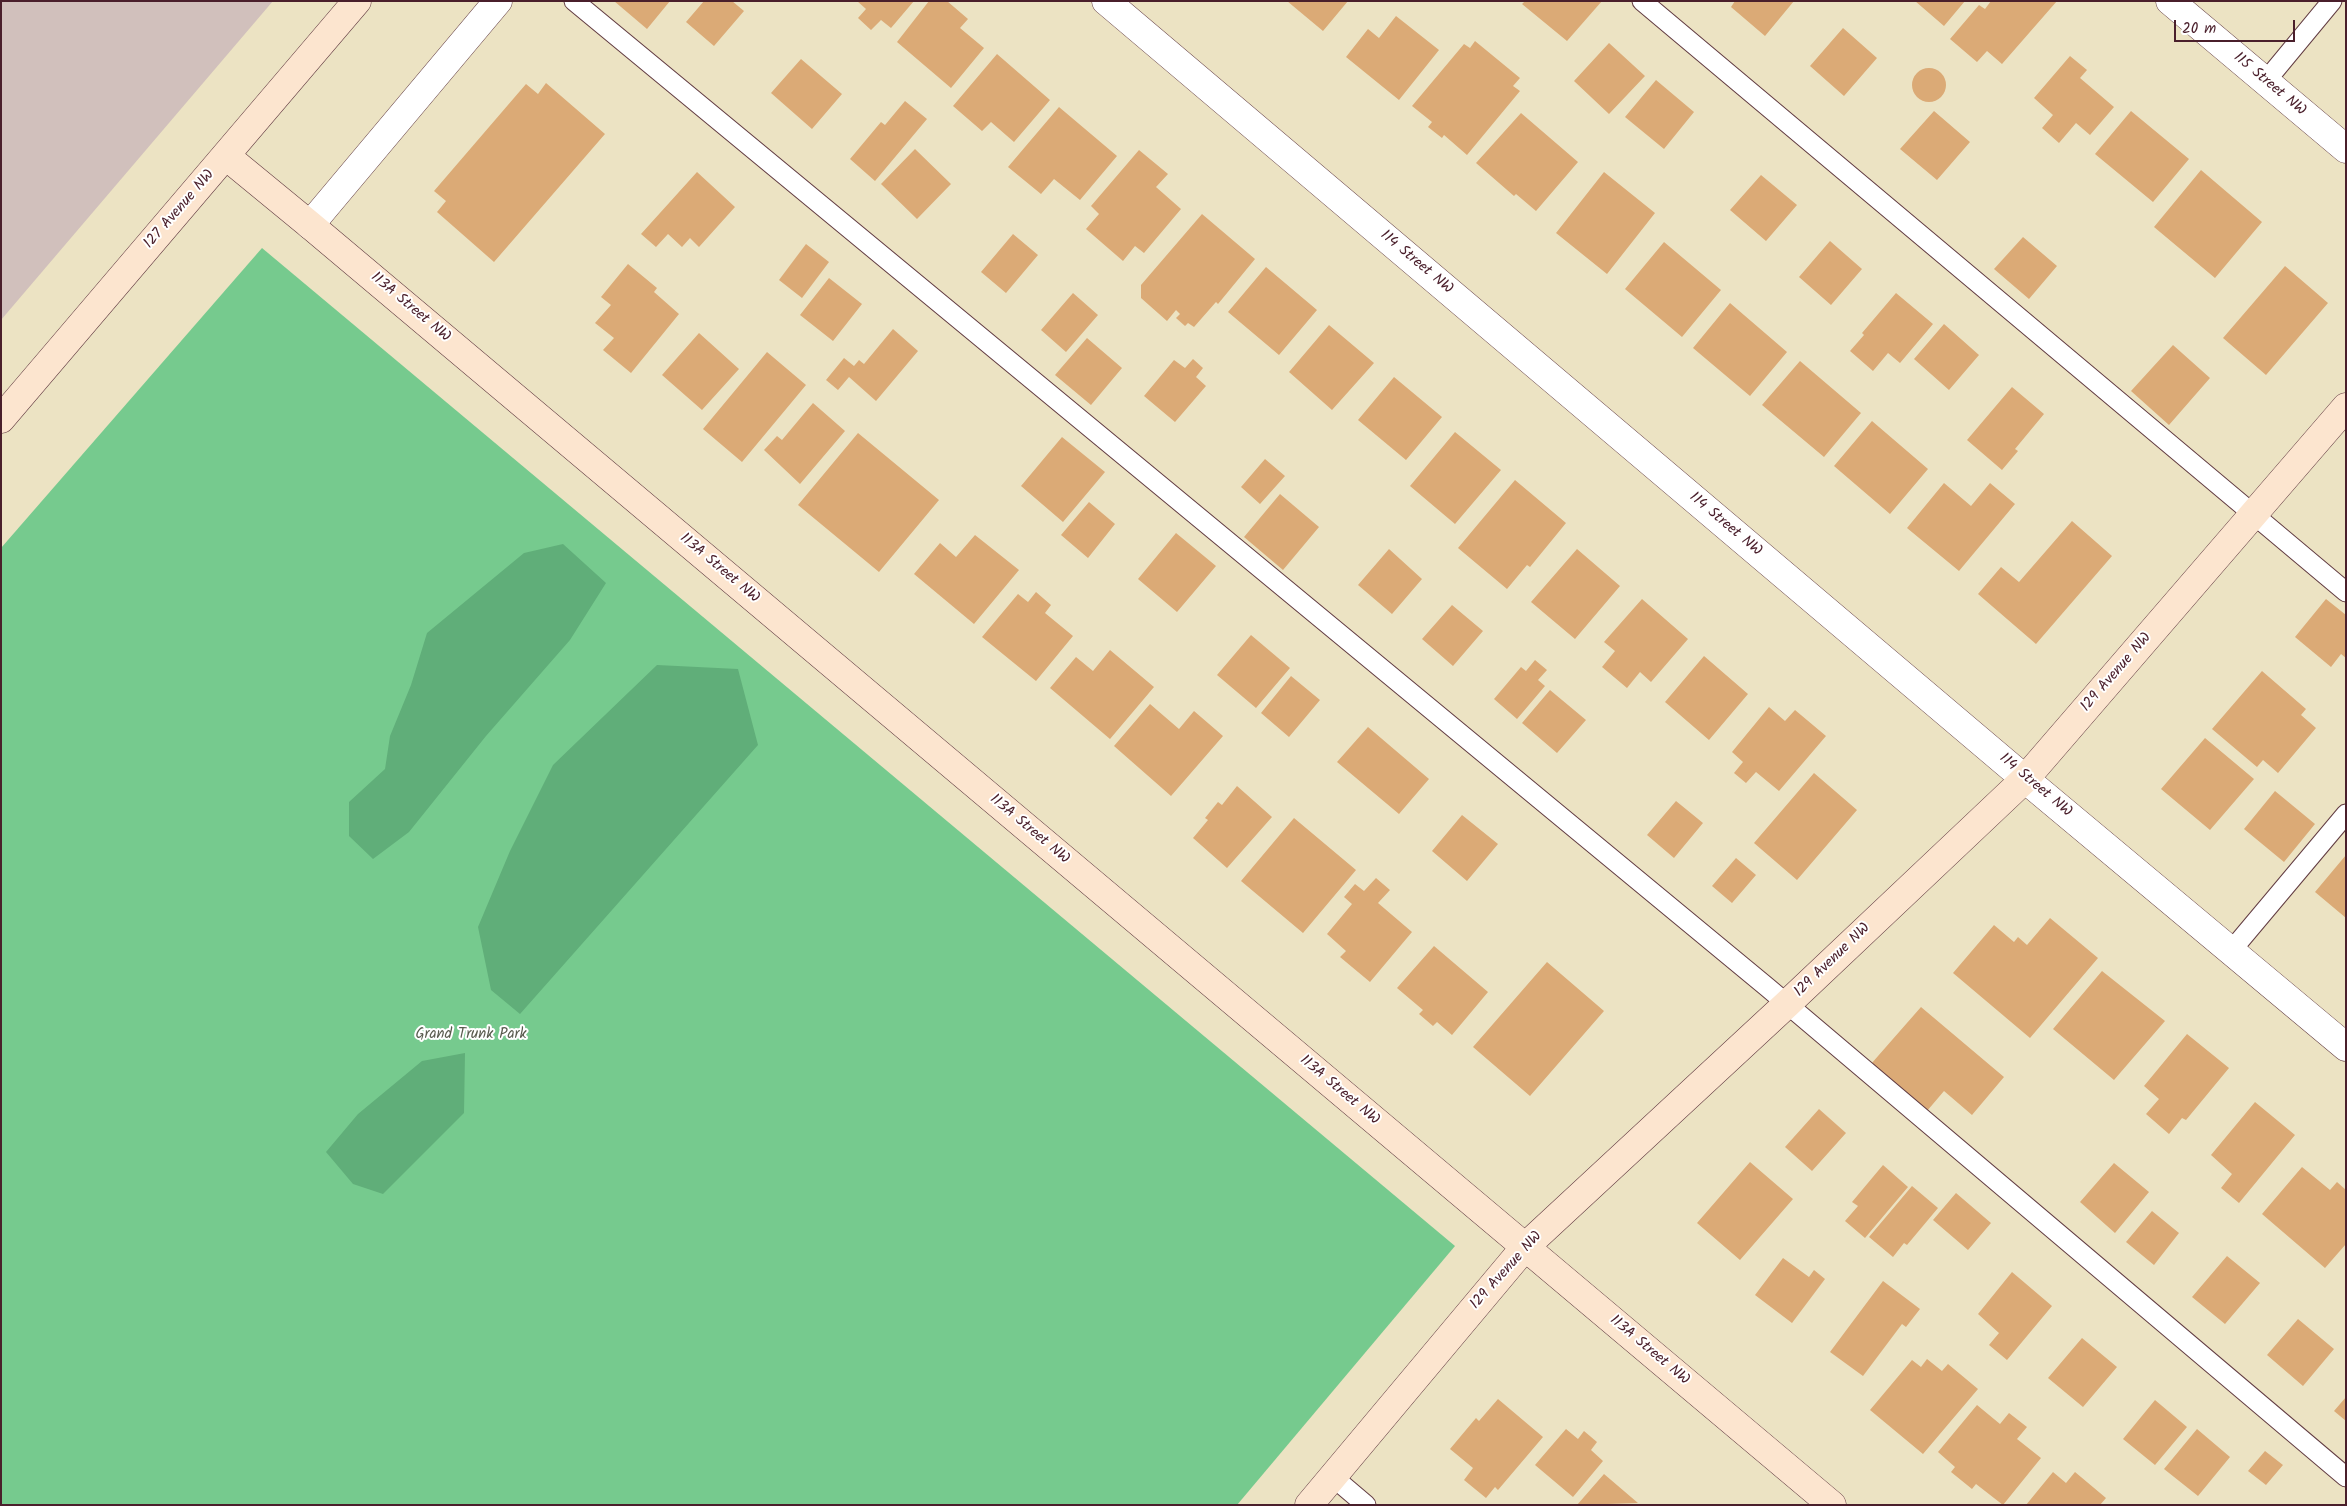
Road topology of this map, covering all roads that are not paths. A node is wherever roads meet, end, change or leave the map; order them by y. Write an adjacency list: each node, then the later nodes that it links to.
1 (357, 1): 10 (main road, 127 Avenue NW)
2 (498, 1): 11 (street)
3 (574, 1): 19 (lane)
4 (1106, 1): 16 (street, 114 Street NW)
5 (1642, 1): 14 (lane)
6 (2170, 1): 8 (street, 115 Street NW)
7 (2332, 1): 8 (lane)
8 (2266, 82): 9 (street, 115 Street NW)
9 (2346, 149)
10 (226, 156): 11 (main road, 113A Street NW); 13 (main road, 127 Avenue NW)
11 (310, 225): 21 (main road, 113A Street NW)
12 (2346, 407): 14 (main road, 129 Avenue NW)
13 (1, 419)
14 (2254, 516): 15 (lane); 16 (main road, 129 Avenue NW)
15 (2346, 592)
16 (2025, 778): 18 (street, 114 Street NW); 19 (main road, 129 Avenue NW)
17 (2346, 814): 18 (lane)
18 (2231, 951): 20 (street, 114 Street NW)
19 (1787, 1004): 21 (main road, 129 Avenue NW); 23 (lane)
20 (2346, 1047)
21 (1525, 1247): 22 (main road, 129 Avenue NW); 26 (main road, 113A Street NW)
22 (1333, 1477): 24 (main road, 129 Avenue NW); 25 (lane)
23 (2346, 1477)
24 (1309, 1505)
25 (1366, 1505)
26 (1832, 1505)

